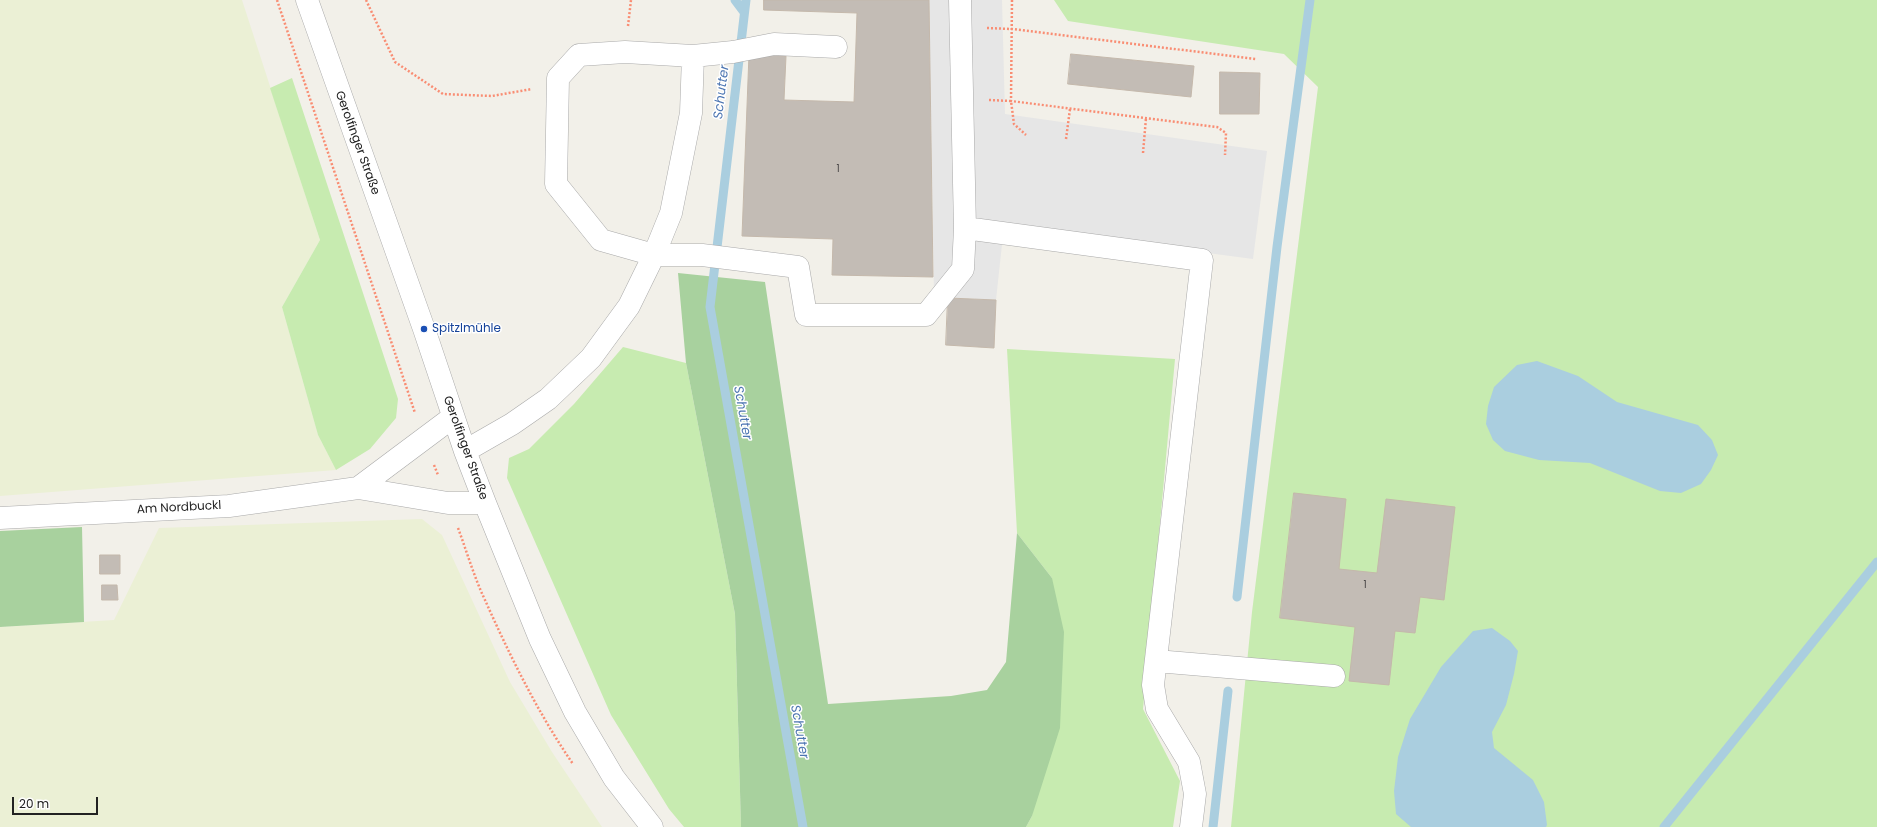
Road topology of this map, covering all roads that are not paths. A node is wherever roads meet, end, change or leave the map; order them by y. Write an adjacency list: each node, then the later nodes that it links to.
1 (307, 0): 7 (street, Gerolfinger Straße)
2 (960, 0): 5 (street)
3 (836, 47): 4 (street)
4 (693, 56): 6 (street); 6 (street)
5 (965, 228): 6 (street); 12 (street)
6 (654, 255): 8 (street)
7 (453, 417): 8 (street, Gerolfinger Straße); 9 (street)
8 (465, 451): 10 (street, Gerolfinger Straße)
9 (358, 488): 10 (street); 11 (street, Am Nordbuckl)
10 (485, 503): 14 (street, Gerolfinger Straße)
11 (0, 518)
12 (1156, 661): 13 (street); 15 (street)
13 (1334, 676)
14 (652, 827)
15 (1191, 827)

